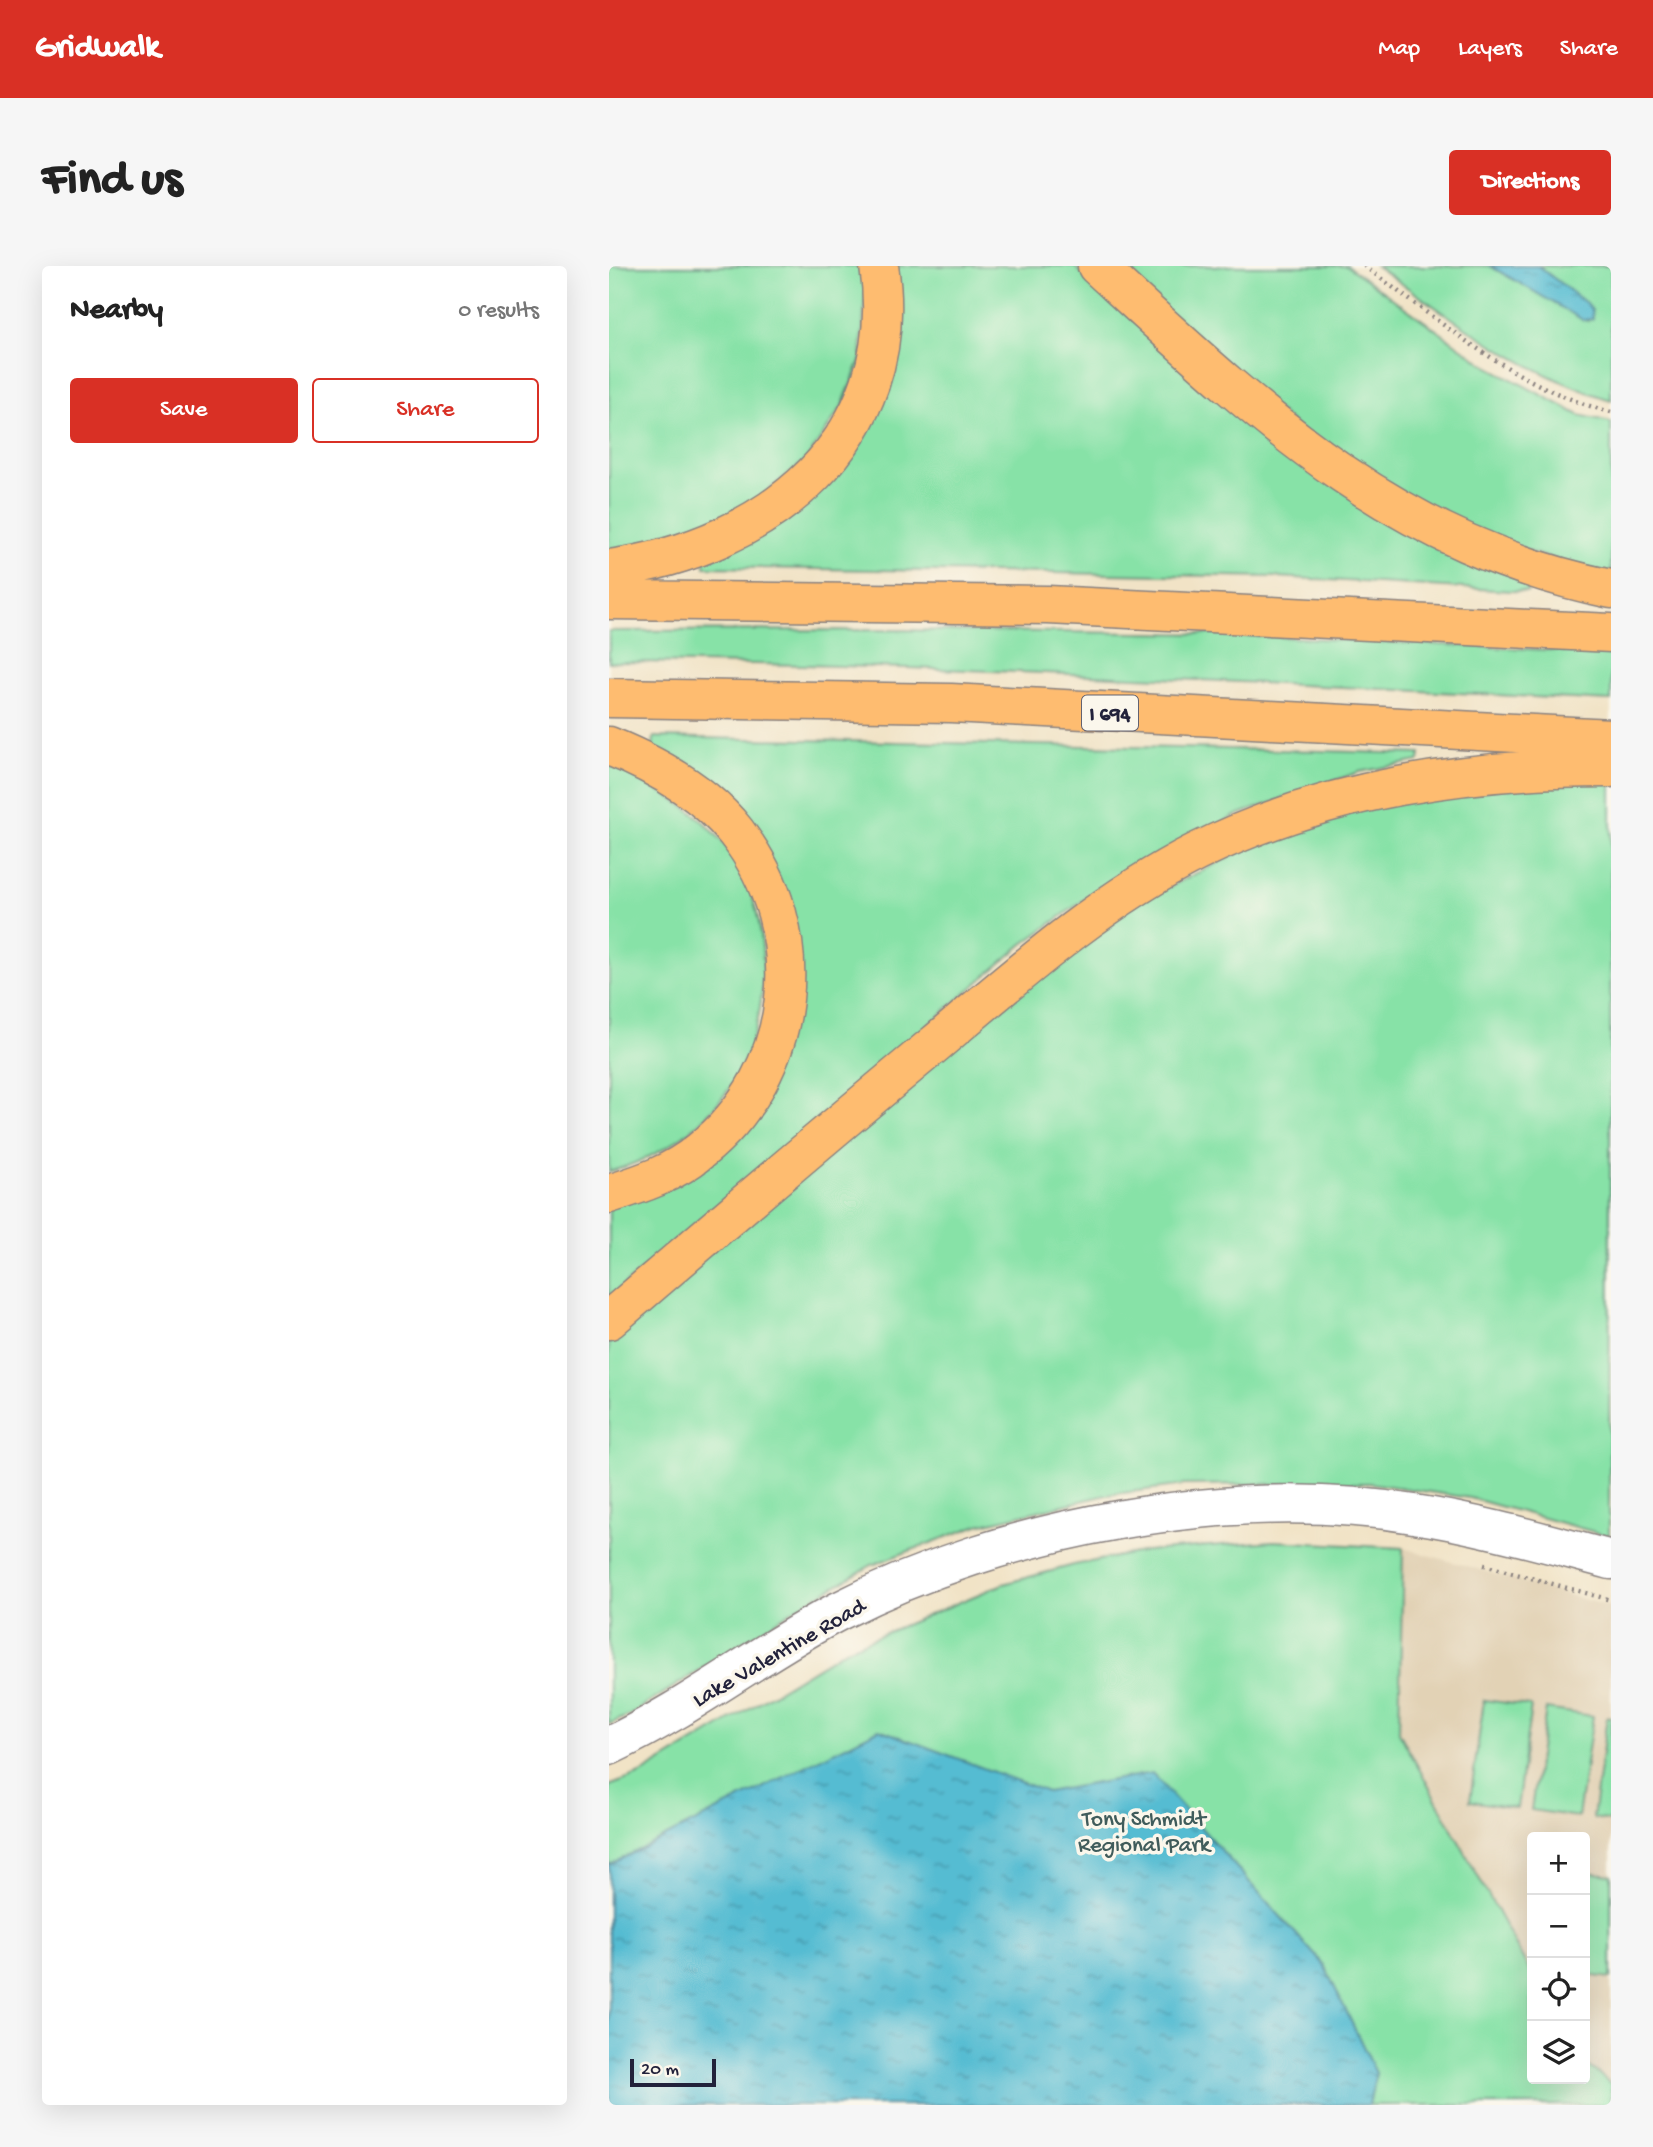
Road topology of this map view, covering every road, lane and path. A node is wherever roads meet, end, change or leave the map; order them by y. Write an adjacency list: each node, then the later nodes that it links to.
1 (879, 266): 5 (highway)
2 (1097, 266): 6 (highway)
3 (1364, 266): 4 (path)
4 (1611, 412)
5 (609, 569)
6 (1611, 589)
7 (609, 600): 8 (highway)
8 (1611, 633)
9 (609, 698): 10 (highway, I 694)
10 (1611, 738)
11 (609, 746): 13 (highway)
12 (1611, 768): 14 (highway)
13 (609, 1194)
14 (609, 1320)
15 (1611, 1560): 18 (street, Lake Valentine Road)
16 (1473, 1562): 17 (path)
17 (1611, 1600)
18 (609, 1746)

